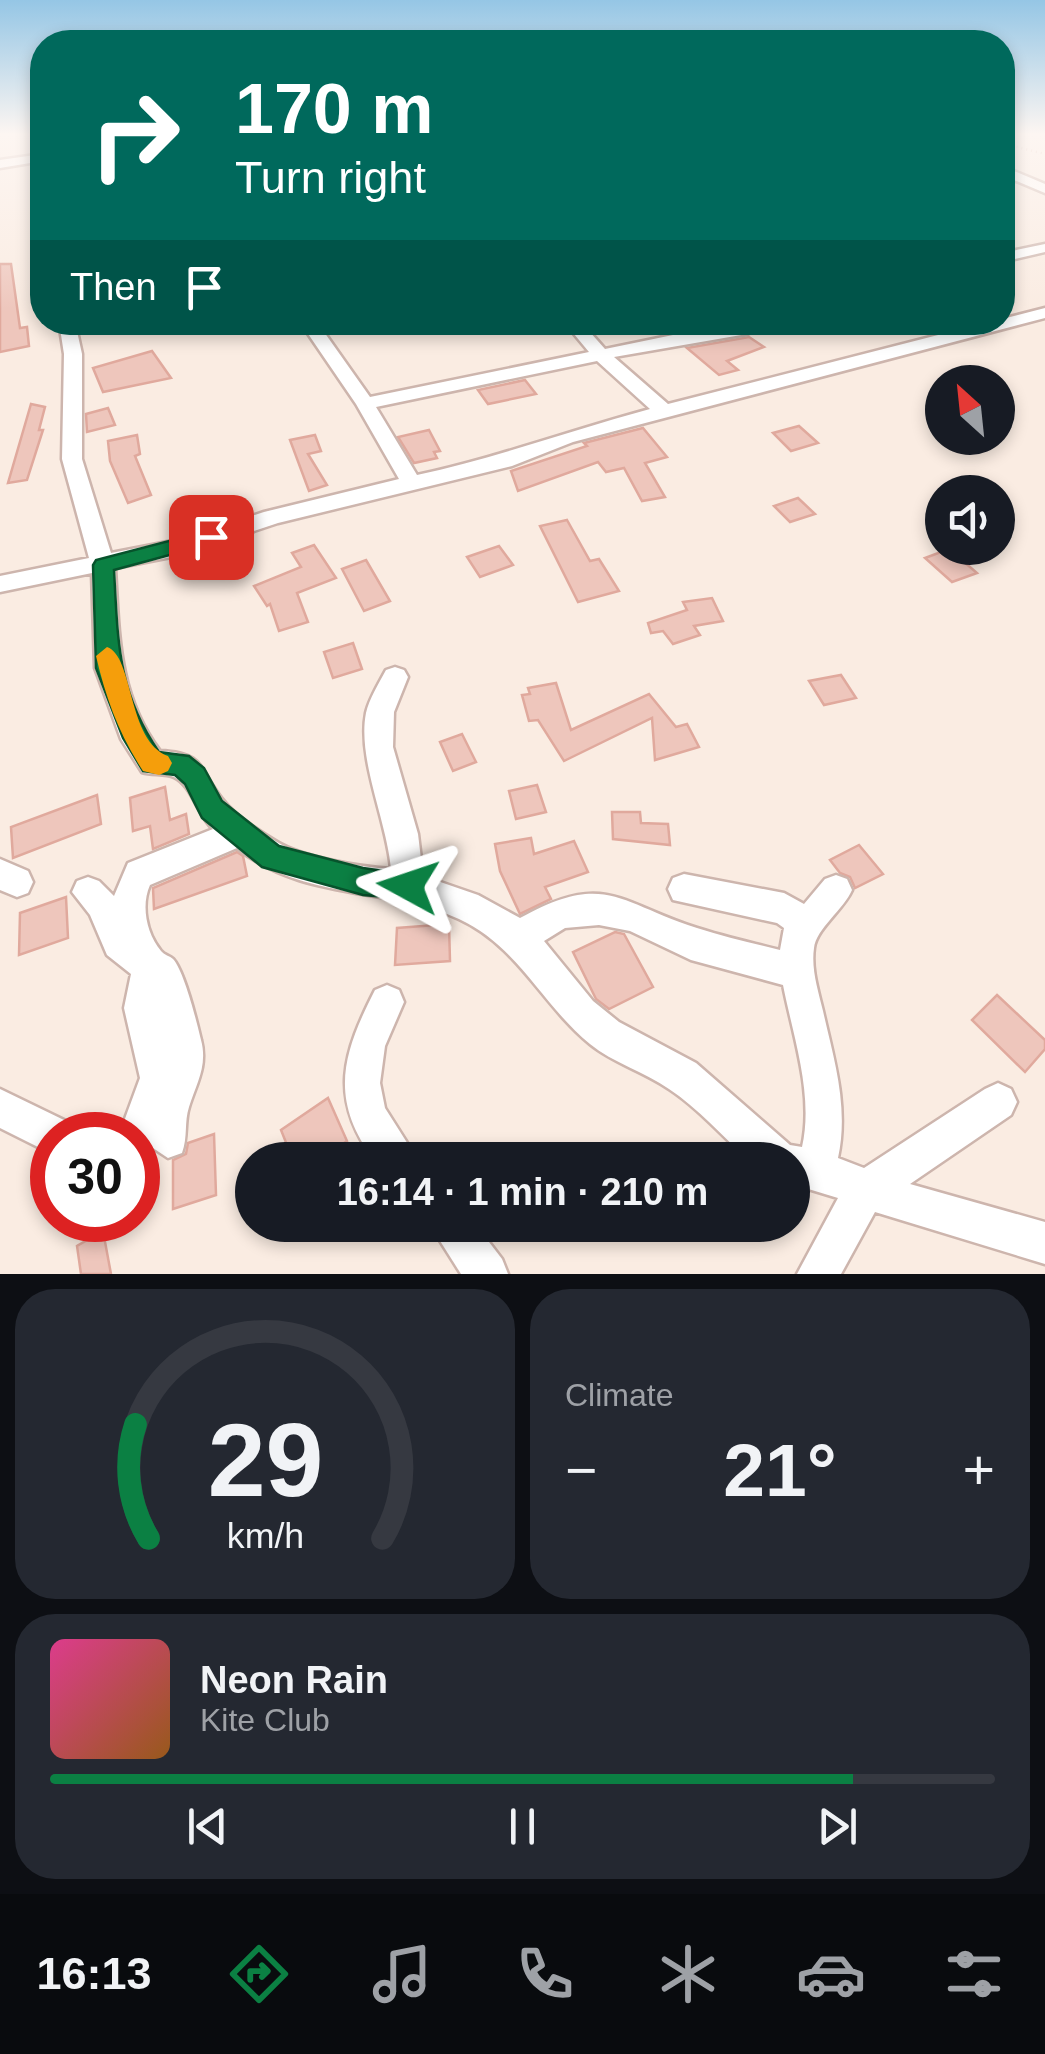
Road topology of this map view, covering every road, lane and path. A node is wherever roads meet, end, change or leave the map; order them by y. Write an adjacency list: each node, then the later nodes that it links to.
1 (1045, 248): 2 (street)
2 (1015, 255)
3 (1045, 313): 4 (street)
4 (1015, 321)
5 (69, 335): 14 (street)
6 (317, 335): 11 (street)
7 (583, 335): 10 (street)
8 (697, 335): 10 (street)
9 (959, 335): 12 (street)
10 (601, 355): 11 (street); 12 (street)
11 (366, 404): 13 (street)
12 (664, 411): 13 (street)
13 (411, 483): 14 (street)
14 (103, 565): 15 (street); 17 (street)
15 (0, 584)
16 (395, 677): 18 (street)
17 (241, 832): 18 (street); 24 (street)
18 (408, 886): 23 (street)
19 (684, 889): 22 (street)
20 (836, 890): 22 (street)
21 (88, 892): 24 (street)
22 (808, 924): 25 (street)
23 (517, 938): 25 (street); 32 (street)
24 (150, 965): 30 (street)
25 (797, 972): 33 (street)
26 (387, 1002): 31 (street)
27 (998, 1102): 35 (street)
28 (0, 1108): 29 (street)
29 (30, 1124)
30 (160, 1124)
31 (386, 1142)
32 (768, 1142)
33 (810, 1148)
34 (810, 1169): 35 (street)
35 (865, 1190): 37 (street); 39 (street)
36 (463, 1242): 38 (street)
37 (1045, 1243)
38 (487, 1274)
39 (818, 1274)

